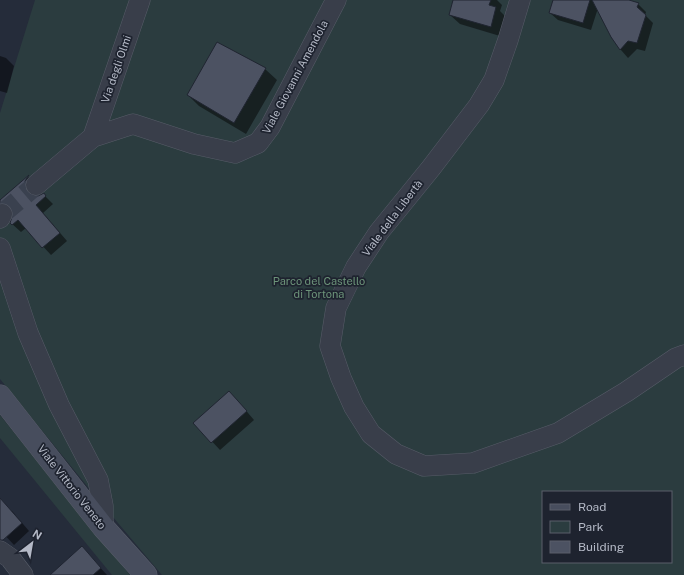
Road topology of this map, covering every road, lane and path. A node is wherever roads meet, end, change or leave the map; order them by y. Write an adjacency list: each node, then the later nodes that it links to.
1 (140, 0): 4 (street, Via degli Olmi)
2 (336, 0): 4 (street, Viale Giovanni Amendola)
3 (520, 0): 7 (street, Viale della Libertà)
4 (92, 137): 5 (street)
5 (36, 185)
6 (0, 248): 9 (street)
7 (684, 355)
8 (0, 396): 9 (street, Viale Vittorio Veneto)
9 (103, 527): 12 (street, Viale Vittorio Veneto)
10 (0, 551): 11 (street)
11 (23, 575)
12 (146, 575)

